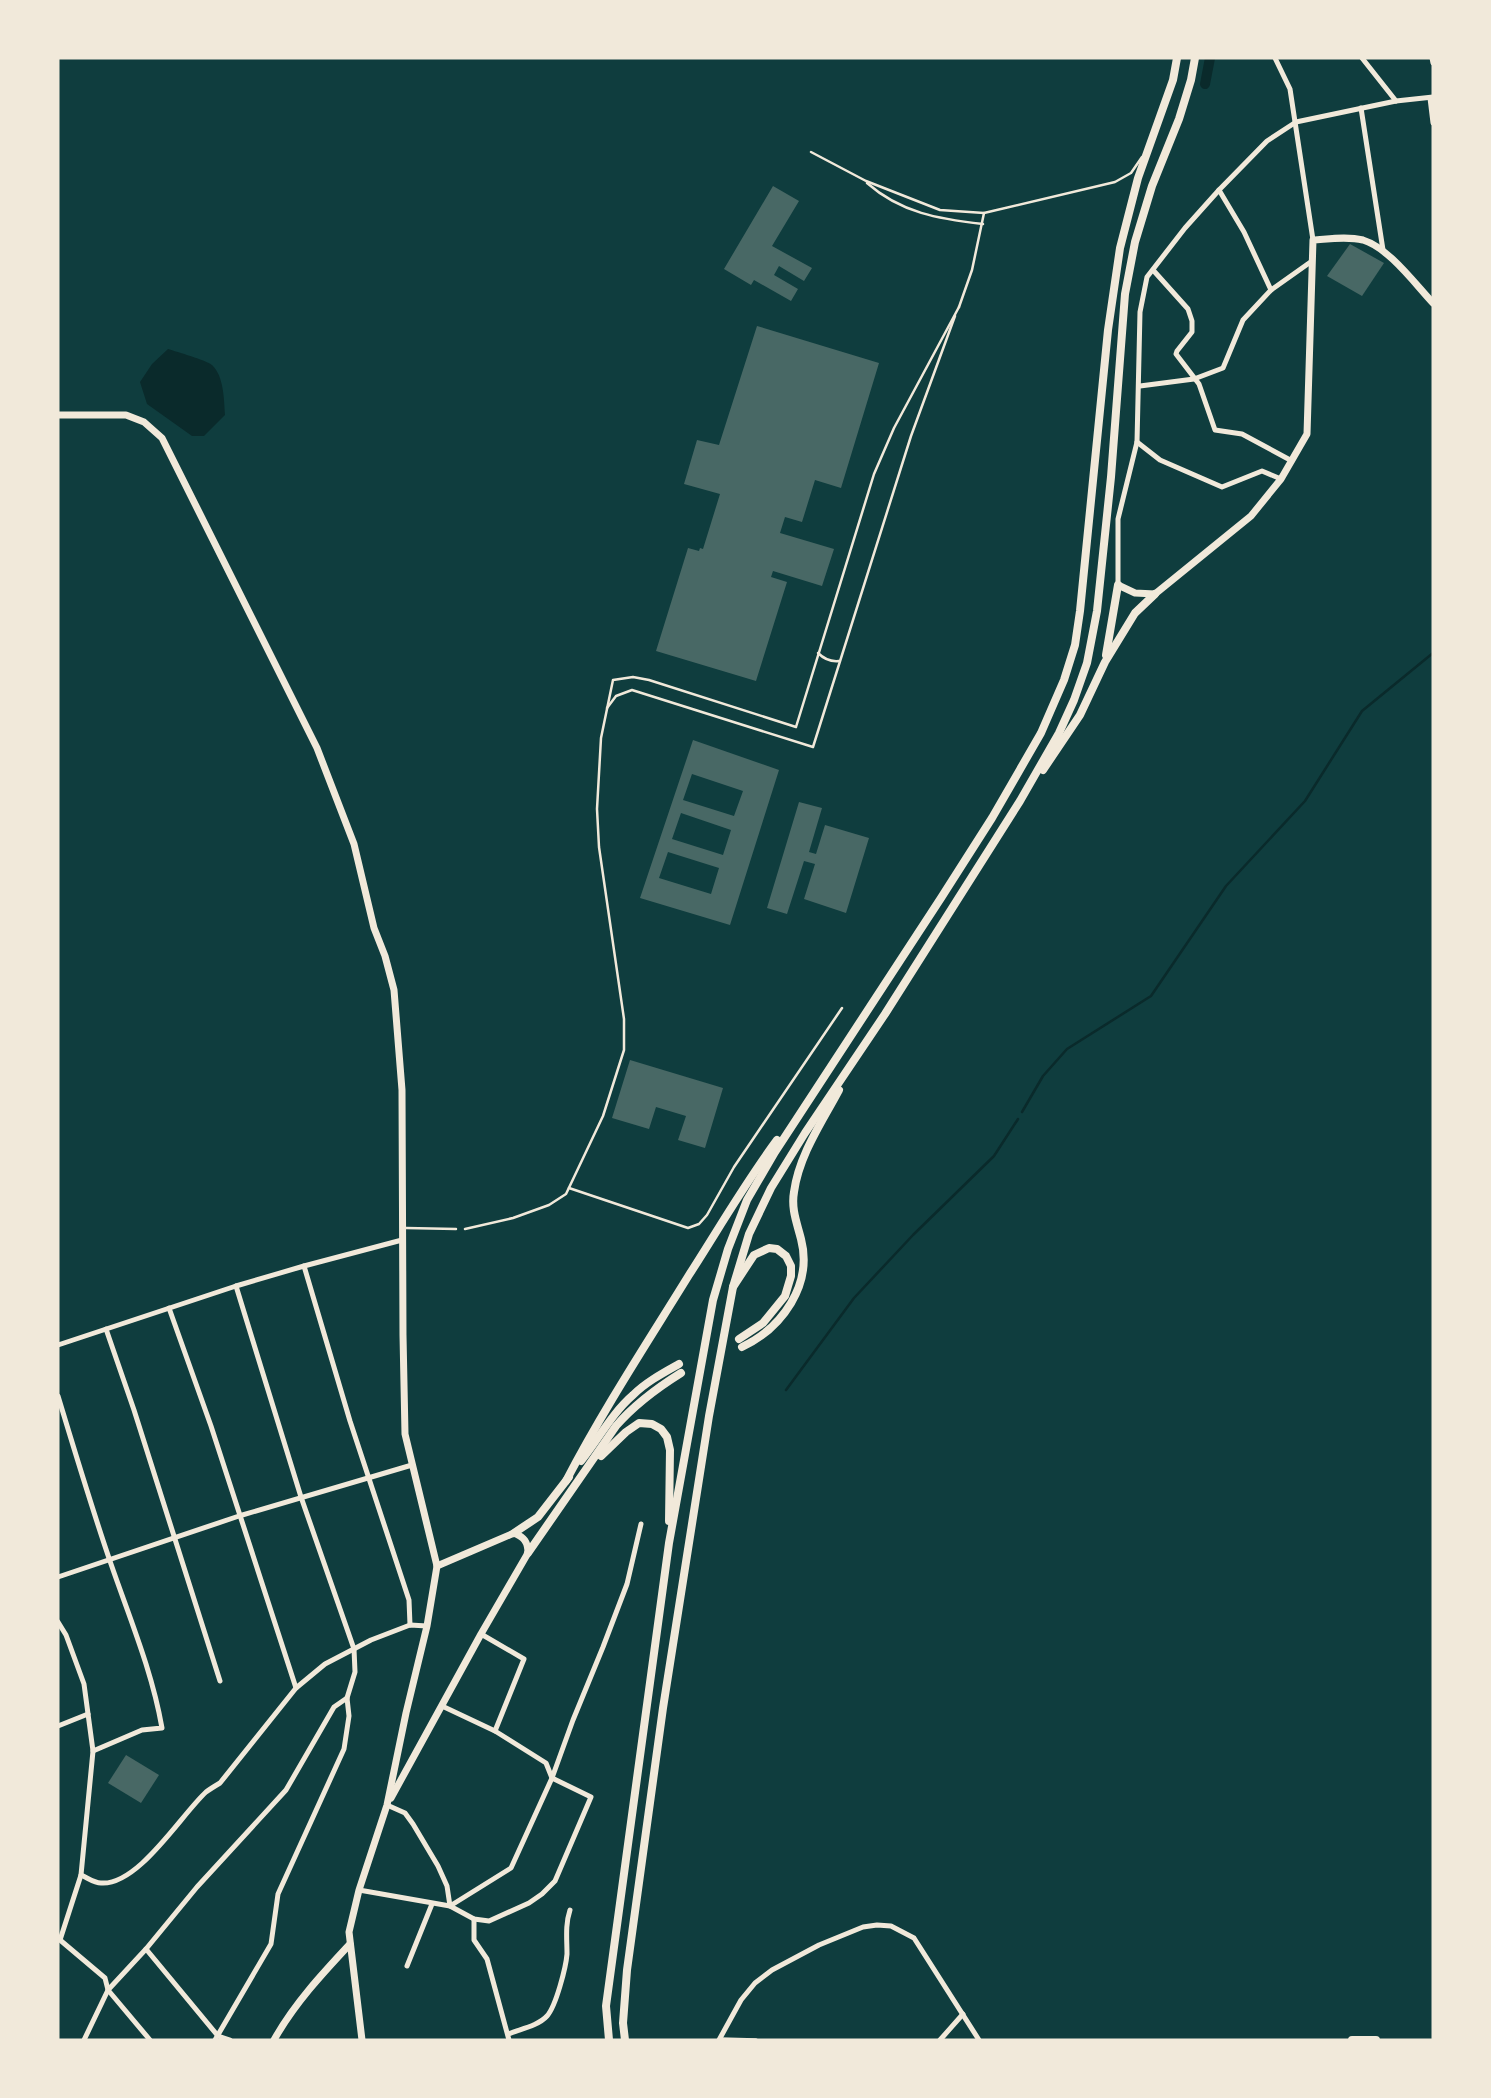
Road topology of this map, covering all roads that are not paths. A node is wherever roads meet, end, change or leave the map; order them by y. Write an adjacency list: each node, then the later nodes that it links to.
1 (1177, 58): 10 (main road)
2 (1195, 58): 35 (main road)
3 (1275, 58): 8 (street)
4 (1363, 58): 6 (street)
5 (1432, 97): 6 (street); 9 (street)
6 (1396, 101): 7 (street)
7 (1361, 108): 8 (street); 17 (street)
8 (1296, 121): 13 (street); 16 (street)
9 (1433, 123)
10 (1155, 132): 14 (lane); 38 (main road)
11 (811, 152): 12 (lane)
12 (866, 181): 14 (lane); 15 (lane)
13 (1219, 190): 19 (street); 20 (street)
14 (984, 213): 15 (lane)
15 (983, 224): 22 (lane)
16 (1313, 240): 17 (main road); 18 (main road)
17 (1383, 250): 21 (main road)
18 (1312, 261): 20 (street); 27 (main road)
19 (1153, 270): 23 (street); 24 (street)
20 (1271, 290): 23 (street)
21 (1433, 303)
22 (959, 307): 31 (lane); 32 (lane)
23 (1194, 379): 24 (street); 27 (street)
24 (1140, 386): 26 (street)
25 (58, 415): 40 (main road)
26 (1137, 442): 28 (street); 29 (street)
27 (1292, 461): 28 (main road)
28 (1281, 479): 30 (main road)
29 (1118, 585): 30 (main road); 33 (main road)
30 (1155, 594): 33 (main road)
31 (818, 653): 32 (lane); 34 (lane)
32 (840, 661): 34 (lane)
33 (1105, 662): 35 (main road)
34 (606, 711): 39 (lane)
35 (1020, 800): 37 (main road)
36 (842, 1008): 39 (lane)
37 (856, 1057): 46 (main road); 46 (main road)
38 (816, 1087): 53 (main road); 60 (main road)
39 (569, 1188): 42 (lane)
40 (402, 1228): 41 (lane); 43 (main road)
41 (456, 1229)
42 (465, 1229)
43 (402, 1240): 44 (street); 51 (main road)
44 (304, 1266): 45 (street); 52 (street)
45 (236, 1286): 47 (street); 55 (street)
46 (733, 1287): 100 (main road)
47 (169, 1308): 48 (street); 56 (street)
48 (106, 1329): 49 (street); 59 (street)
49 (58, 1345)
50 (58, 1396): 62 (street)
51 (412, 1465): 52 (street); 63 (main road)
52 (368, 1478): 55 (street); 66 (street)
53 (566, 1481): 54 (main road); 58 (main road)
54 (576, 1485): 60 (main road); 61 (main road)
55 (301, 1497): 56 (street); 69 (street)
56 (239, 1516): 59 (street); 71 (street)
57 (641, 1524): 78 (street)
58 (514, 1533): 61 (main road); 63 (main road)
59 (174, 1538): 62 (street); 70 (street)
60 (669, 1543): 99 (main road)
61 (528, 1553): 68 (main road)
62 (110, 1560): 64 (street); 77 (street)
63 (438, 1566): 67 (main road)
64 (58, 1577)
65 (58, 1622): 74 (street)
66 (410, 1625): 67 (street); 69 (street)
67 (427, 1626): 79 (main road)
68 (481, 1634): 73 (main road); 76 (street)
69 (354, 1648): 71 (street); 72 (street)
70 (220, 1681)
71 (296, 1688): 80 (street)
72 (347, 1698): 87 (street); 92 (street)
73 (442, 1706): 76 (street); 79 (main road)
74 (88, 1714): 75 (street); 77 (street)
75 (58, 1726)
76 (495, 1731): 78 (street)
77 (93, 1751): 80 (street)
78 (552, 1778): 83 (street); 85 (street)
79 (387, 1805): 81 (main road); 83 (street)
80 (81, 1875): 89 (street)
81 (359, 1890): 82 (street); 86 (main road)
82 (432, 1904): 83 (street); 88 (street)
83 (450, 1906): 85 (street)
84 (570, 1910): 91 (street)
85 (474, 1919): 91 (street)
86 (349, 1944): 97 (main road); 98 (main road)
87 (146, 1950): 89 (street); 92 (street)
88 (407, 1966)
89 (108, 1990): 94 (street); 95 (street)
90 (963, 2014): 93 (street); 102 (street); 103 (street)
91 (508, 2037)
92 (217, 2038): 96 (street)
93 (720, 2039): 101 (street)
94 (84, 2040)
95 (150, 2040)
96 (230, 2040)
97 (274, 2040)
98 (362, 2040)
99 (609, 2040)
100 (625, 2040)
101 (756, 2040)
102 (940, 2040)
103 (979, 2040)
104 (1352, 2040): 105 (main road)
105 (1377, 2040)

